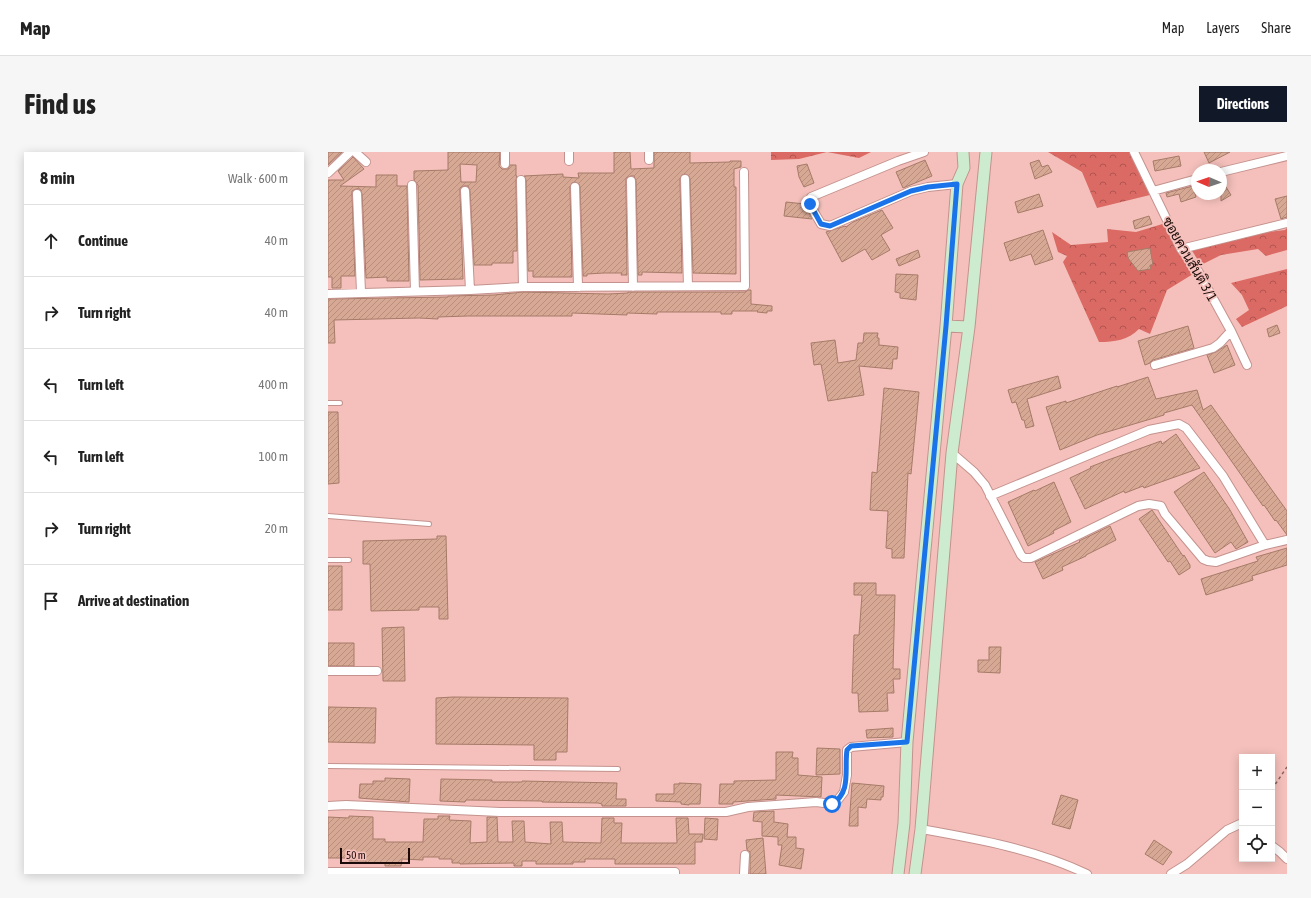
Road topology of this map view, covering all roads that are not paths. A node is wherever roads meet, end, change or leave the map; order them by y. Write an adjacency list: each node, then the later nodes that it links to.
1 (350, 152): 15 (street)
2 (355, 152): 11 (street)
3 (505, 152): 12 (street)
4 (569, 152): 10 (street)
5 (924, 152): 20 (street)
6 (963, 152): 20 (main road)
7 (986, 152): 37 (main road)
8 (1134, 152): 24 (street, ซอยควนสันติ 3/1)
9 (1287, 156): 13 (street)
10 (569, 161)
11 (366, 162)
12 (505, 164)
13 (1227, 171)
14 (744, 172): 28 (street)
15 (328, 173)
16 (685, 179): 28 (street)
17 (521, 180): 29 (street)
18 (1191, 180): 24 (street)
19 (631, 181): 31 (street)
20 (957, 184): 36 (main road)
21 (412, 185): 33 (street)
22 (575, 187): 30 (street)
23 (465, 191): 32 (street)
24 (1153, 191): 27 (street, ซอยควนสันติ 3/1)
25 (357, 194): 34 (street)
26 (1287, 223): 27 (street)
27 (1181, 248): 38 (street, ซอยควนสันติ 3/1)
28 (688, 286): 31 (street)
29 (523, 287): 30 (street); 32 (street)
30 (579, 287): 31 (street)
31 (633, 287)
32 (470, 290): 33 (street)
33 (415, 291): 34 (street)
34 (361, 292): 35 (street)
35 (328, 294)
36 (946, 326): 37 (main road); 53 (main road)
37 (969, 327): 43 (main road)
38 (1231, 331): 39 (street); 40 (street, ซอยควนสันติ 3/1)
39 (1155, 364)
40 (1247, 365)
41 (328, 403): 42 (lane)
42 (340, 403)
43 (952, 453): 44 (street); 58 (main road)
44 (990, 496): 48 (street); 48 (street)
45 (328, 516): 46 (lane)
46 (429, 524)
47 (1287, 540): 48 (street)
48 (1265, 545)
49 (328, 560): 50 (lane)
50 (349, 560)
51 (328, 671): 52 (street)
52 (377, 671)
53 (907, 742): 56 (street); 72 (main road)
54 (328, 766): 55 (lane)
55 (618, 769)
56 (328, 806)
57 (1239, 824): 75 (street)
58 (921, 829): 73 (main road); 74 (street)
59 (1287, 846): 61 (street)
60 (1275, 848): 61 (street)
61 (1280, 852): 63 (street)
62 (746, 855): 71 (street)
63 (1287, 859)
64 (328, 872): 65 (street)
65 (363, 873): 66 (street)
66 (428, 873): 67 (street)
67 (489, 873): 68 (street)
68 (552, 873): 69 (street)
69 (610, 873): 70 (street)
70 (675, 874)
71 (744, 874)
72 (898, 874)
73 (915, 874)
74 (1087, 874)
75 (1171, 874)

